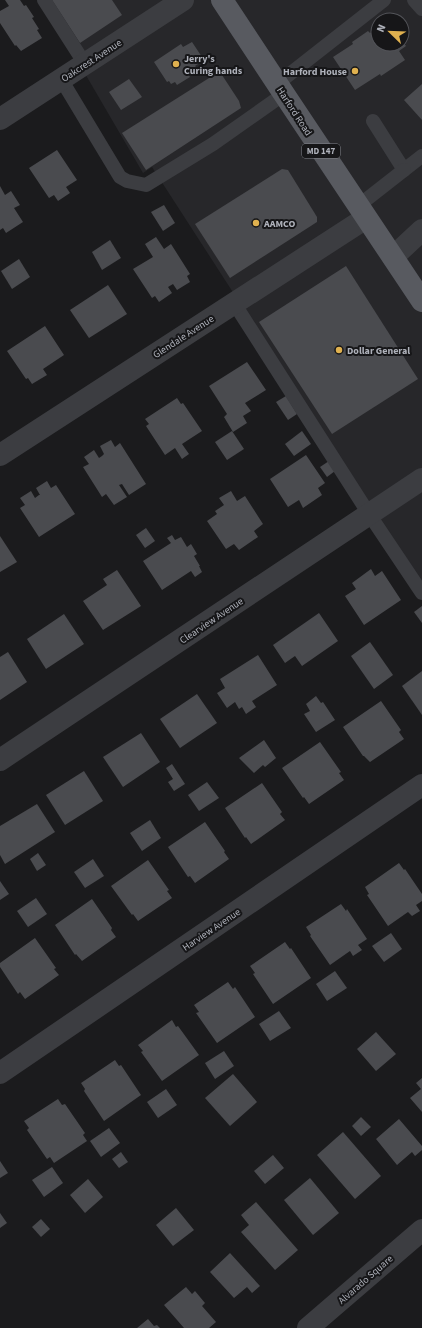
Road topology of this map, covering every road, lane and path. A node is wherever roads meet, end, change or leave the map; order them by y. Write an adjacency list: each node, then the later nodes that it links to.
1 (44, 0): 7 (lane)
2 (183, 0): 7 (street, Oakcrest Avenue)
3 (222, 0): 9 (main road, Harford Road / MD 147)
4 (384, 0): 9 (lane)
5 (414, 0): 6 (lane)
6 (422, 8)
7 (84, 64): 8 (street, Oakcrest Avenue)
8 (61, 79): 9 (lane); 10 (street, Oakcrest Avenue)
9 (280, 89): 14 (main road, Harford Road / MD 147)
10 (0, 119)
11 (373, 121): 13 (lane)
12 (422, 156): 13 (lane)
13 (404, 170): 14 (lane)
14 (362, 212): 16 (main road, Harford Road / MD 147); 18 (street, Glendale Avenue)
15 (422, 230): 16 (street)
16 (393, 257): 17 (main road, Harford Road / MD 147)
17 (422, 301)
18 (234, 304): 19 (street, Glendale Avenue); 21 (lane)
19 (0, 455)
20 (422, 479): 21 (street, Clearview Avenue)
21 (369, 514): 22 (lane); 23 (street, Clearview Avenue)
22 (422, 592)
23 (0, 760)
24 (422, 785): 25 (street, Harview Avenue)
25 (0, 1073)
26 (422, 1230): 27 (street, Alvarado Square)
27 (308, 1328)

